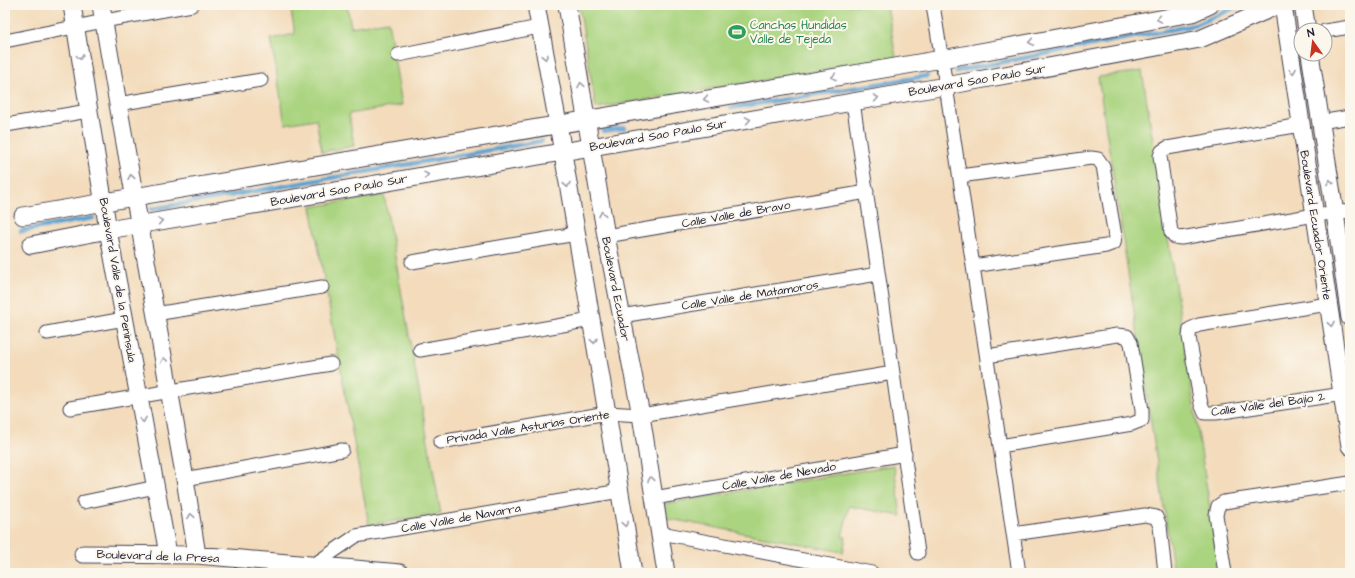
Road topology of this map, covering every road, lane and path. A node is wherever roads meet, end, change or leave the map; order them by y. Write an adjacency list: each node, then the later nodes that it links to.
1 (72, 5): 12 (street, Boulevard Valle de la Peninsula)
2 (192, 5): 10 (street)
3 (536, 5): 13 (street)
4 (567, 5): 26 (street, Boulevard Ecuador, one-way to 4)
5 (933, 5): 18 (street)
6 (1210, 5): 9 (street)
7 (1281, 5): 21 (street, Boulevard Sao Paulo Sur); 30 (street, Boulevard Ecuador Oriente, one-way to 30)
8 (1303, 5): 11 (street)
9 (1191, 9): 18 (street, one-way to 18)
10 (103, 13): 12 (street); 23 (street)
11 (1306, 22)
12 (76, 27): 16 (street); 24 (street, Boulevard Valle de la Peninsula, one-way to 24)
13 (539, 27): 17 (street); 28 (street, one-way to 28)
14 (1350, 27): 15 (street)
15 (1333, 30)
16 (5, 41)
17 (398, 55)
18 (942, 59): 21 (street); 26 (street, one-way to 26)
19 (1311, 62): 27 (street, Boulevard Ecuador Oriente)
20 (261, 80): 23 (street)
21 (946, 86): 22 (street, Boulevard Sao Paulo Sur, one-way to 21); 33 (street)
22 (853, 102): 31 (street, Boulevard Sao Paulo Sur, one-way to 22); 34 (street)
23 (118, 104): 35 (street, one-way to 23)
24 (88, 111): 29 (street); 36 (street, Boulevard Valle de la Peninsula)
25 (1350, 118): 27 (street)
26 (586, 119): 28 (street); 31 (street, Boulevard Ecuador)
27 (1320, 122): 37 (street, Boulevard Ecuador Oriente, one-way to 27)
28 (558, 124): 32 (street); 35 (street)
29 (6, 125)
30 (1301, 125): 38 (street, Boulevard Ecuador Oriente); 38 (street)
31 (591, 147): 32 (street, Boulevard Sao Paulo Sur); 43 (street, Boulevard Ecuador, one-way to 31)
32 (562, 152): 40 (street, Boulevard Sao Paulo Sur, one-way to 32); 42 (street, one-way to 42)
33 (960, 176): 46 (street); 46 (street)
34 (867, 192): 43 (street, Calle Valle de Bravo); 47 (street)
35 (134, 197): 36 (street); 40 (street)
36 (104, 202): 39 (street); 41 (street, Boulevard Valle de la Peninsula)
37 (1343, 212): 38 (street); 49 (street, Boulevard Ecuador Oriente)
38 (1315, 215): 50 (street, Boulevard Ecuador Oriente)
39 (23, 216)
40 (139, 225): 41 (street, Boulevard Sao Paulo Sur); 51 (street)
41 (108, 230): 44 (street, Boulevard Sao Paulo Sur); 54 (street, Boulevard Valle de la Peninsula)
42 (576, 234): 45 (street); 55 (street)
43 (606, 236): 52 (street, Boulevard Ecuador)
44 (31, 245)
45 (412, 262)
46 (973, 266): 58 (street)
47 (878, 274): 52 (street, Calle Valle de Matamoros); 60 (street)
48 (322, 287): 51 (street)
49 (1349, 300): 53 (street, Boulevard Ecuador Oriente)
50 (1328, 304): 62 (street, Boulevard Ecuador Oriente, one-way to 62); 62 (street, Calle Valle del Bajío 2)
51 (155, 314): 61 (street, one-way to 51)
52 (621, 316): 66 (street, Boulevard Ecuador)
53 (1350, 318)
54 (124, 319): 56 (street); 63 (street, Boulevard Valle de la Peninsula)
55 (591, 320): 57 (street); 65 (street, one-way to 65)
56 (47, 333)
57 (420, 350)
58 (987, 356): 68 (street); 68 (street)
59 (331, 364): 61 (street)
60 (894, 373): 66 (street, Privada Valle Asturias Oriente); 71 (street)
61 (169, 391): 63 (street); 72 (street)
62 (1346, 394): 69 (street, Boulevard Ecuador Oriente)
63 (139, 396): 64 (street); 74 (street, Boulevard Valle de la Peninsula, one-way to 74)
64 (70, 408)
65 (607, 413): 66 (street, Privada Valle Asturias Oriente); 67 (street, Privada Valle Asturias Oriente); 75 (street)
66 (641, 415): 76 (street, Boulevard Ecuador, one-way to 66)
67 (440, 442)
68 (1000, 446): 79 (street)
69 (1350, 446)
70 (342, 450): 72 (street)
71 (905, 454): 76 (street, Calle Valle de Nevado); 80 (street)
72 (185, 479): 83 (street, one-way to 72)
73 (1350, 483): 91 (street)
74 (156, 488): 77 (street); 82 (street, Boulevard Valle de la Peninsula)
75 (620, 491): 84 (street, Calle Valle de Navarra); 86 (street, one-way to 86)
76 (654, 498): 78 (street, Boulevard Ecuador)
77 (84, 502)
78 (661, 534): 87 (street, Boulevard Ecuador); 88 (street)
79 (1013, 534): 89 (street); 90 (street)
80 (918, 553)
81 (83, 554): 82 (street, Boulevard de la Presa)
82 (168, 554): 83 (street, Boulevard de la Presa)
83 (197, 555): 84 (street, Boulevard de la Presa)
84 (312, 566): 85 (street, Boulevard de la Presa)
85 (400, 573)
86 (632, 573)
87 (666, 573)
88 (872, 573)
89 (1019, 573)
90 (1166, 573)
91 (1225, 573)

